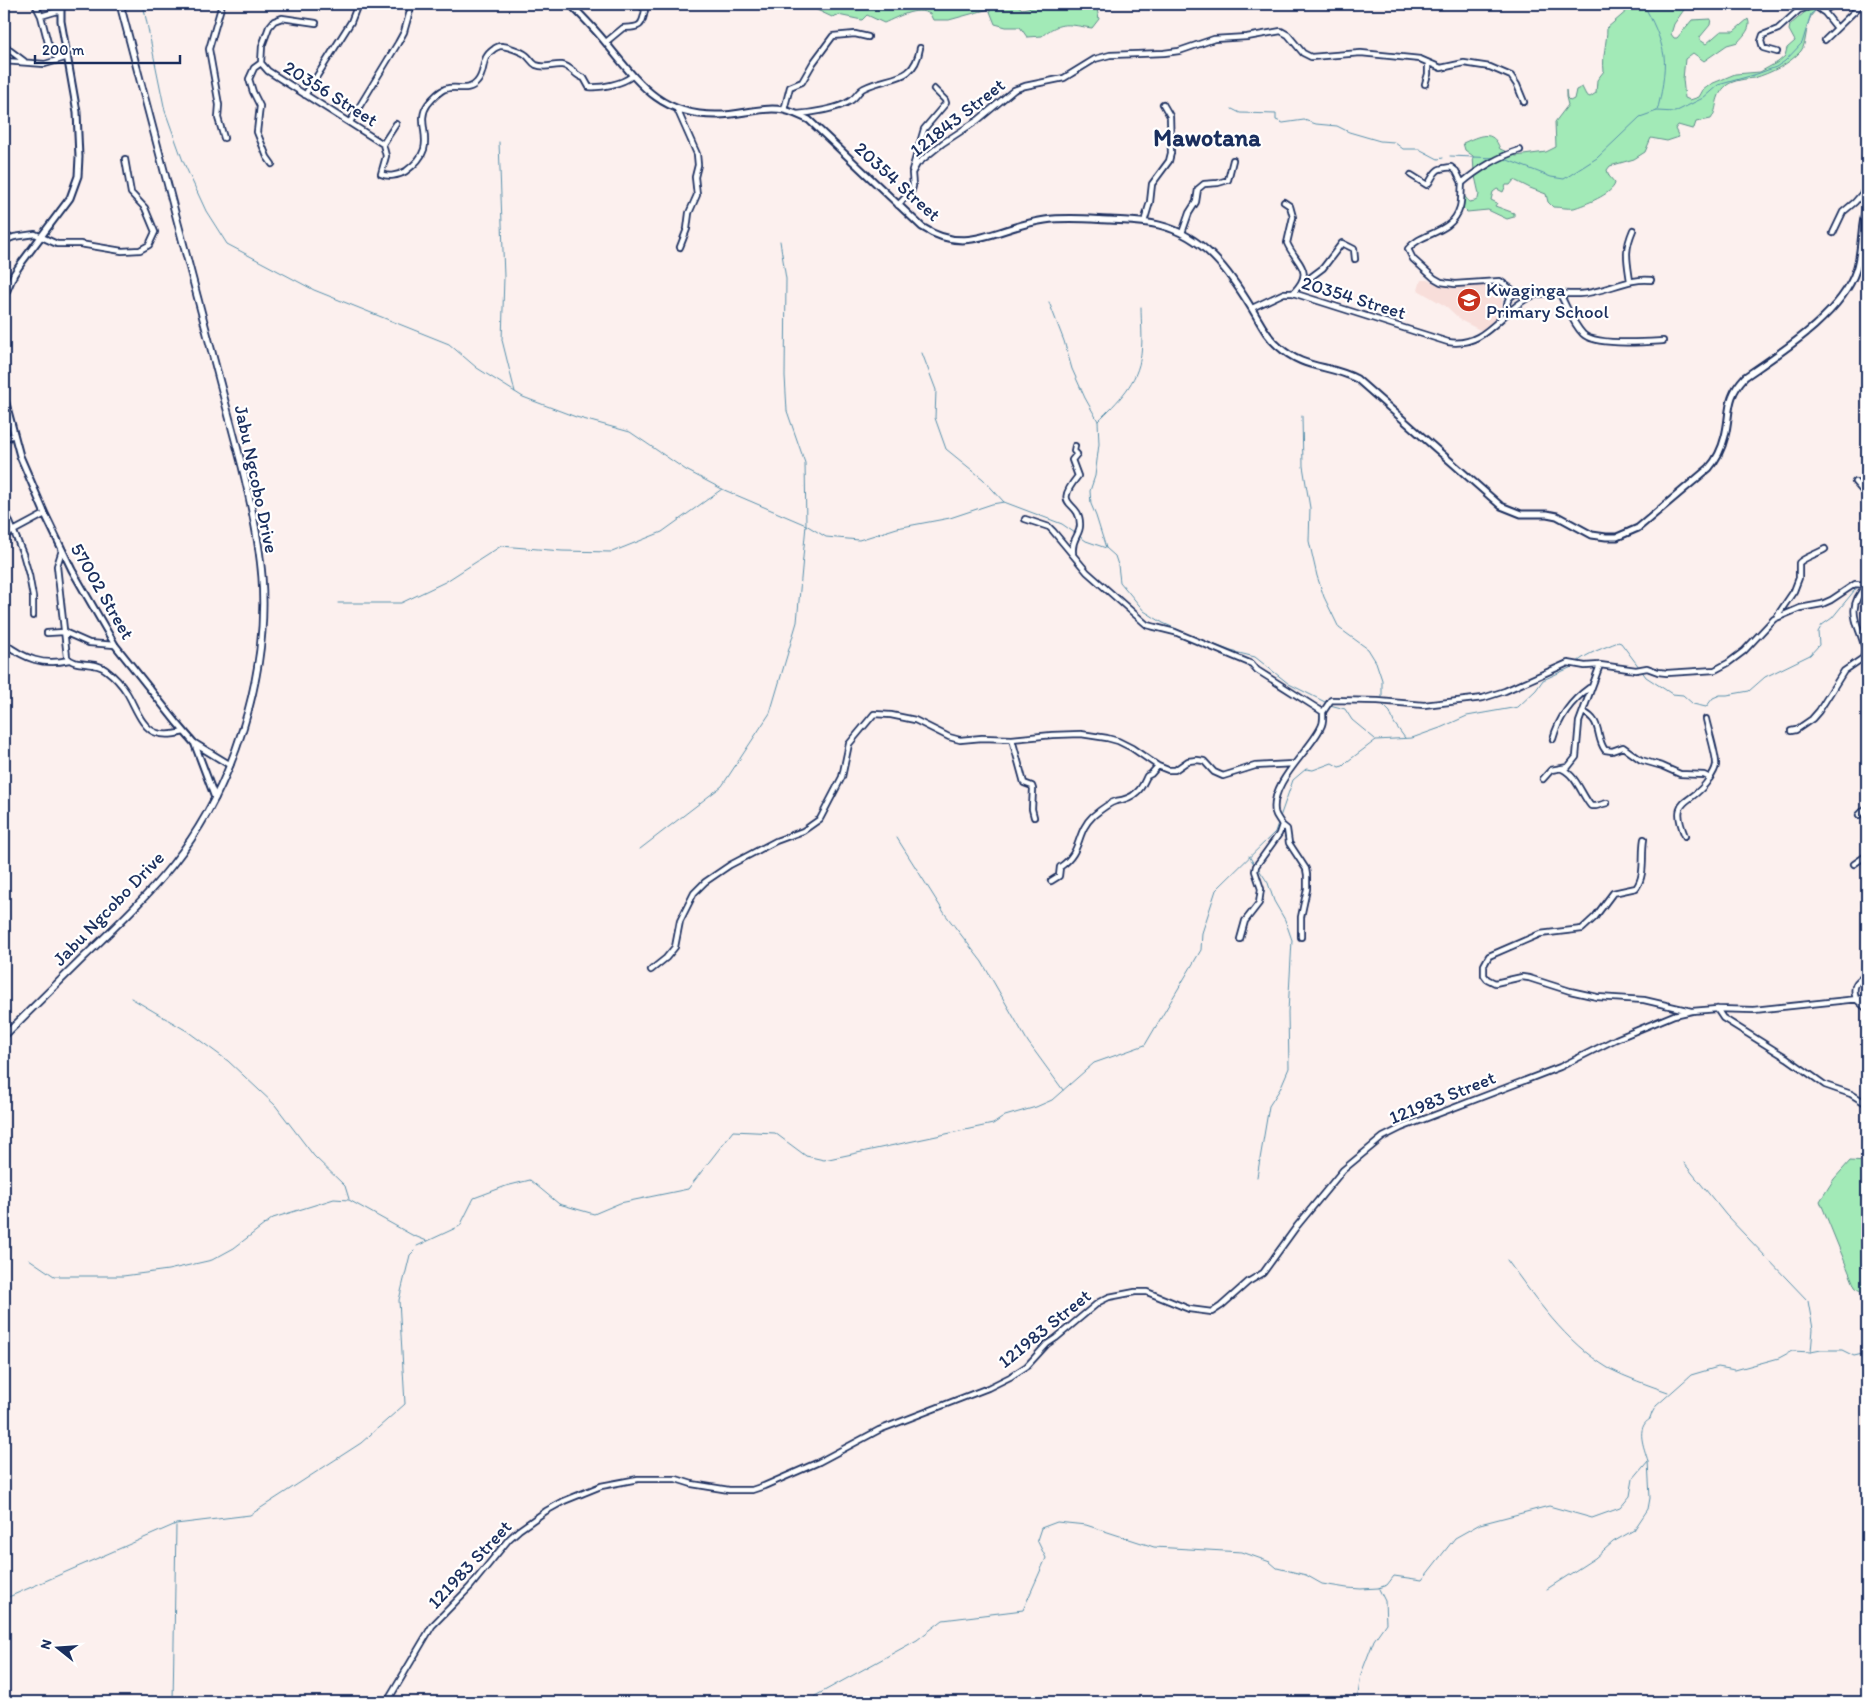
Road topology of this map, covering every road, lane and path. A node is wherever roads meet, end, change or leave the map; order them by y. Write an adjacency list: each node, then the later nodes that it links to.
1 (35, 4): 13 (street)
2 (120, 4): 104 (main road, Jabu Ngcobo Drive)
3 (222, 4): 39 (street)
4 (358, 4): 31 (street)
5 (412, 4): 37 (street)
6 (570, 4): 18 (street, 20354 Street)
7 (639, 4): 18 (street)
8 (1837, 4): 12 (street)
9 (1862, 4): 15 (street)
10 (1813, 6): 12 (street); 21 (street)
11 (61, 7): 13 (street); 22 (street)
12 (1822, 11): 15 (street)
13 (41, 16): 23 (street)
14 (316, 22): 26 (street, 20356 Street)
15 (1838, 28): 17 (street)
16 (868, 37): 35 (street)
17 (1825, 40)
18 (606, 42): 28 (street, 20354 Street)
19 (4, 46): 25 (street)
20 (920, 48): 36 (street)
21 (1777, 52)
22 (68, 57): 23 (street); 56 (street)
23 (58, 59): 25 (street)
24 (4, 61): 25 (street)
25 (25, 62)
26 (261, 62): 31 (street, 20356 Street); 44 (street)
27 (1428, 62): 29 (street); 32 (street, 121843 Street); 45 (street, 121843 Street)
28 (632, 76): 34 (street, 20354 Street); 40 (street, 20356 Street)
29 (1425, 84)
30 (934, 89): 45 (street)
31 (305, 94): 37 (street, 20356 Street)
32 (1524, 102)
33 (1163, 104): 52 (street)
34 (677, 109): 35 (street, 20354 Street); 58 (street)
35 (784, 110): 36 (street, 20354 Street)
36 (797, 114): 50 (street, 20354 Street)
37 (350, 122): 40 (street, 20356 Street)
38 (396, 124): 40 (street)
39 (224, 138)
40 (383, 144)
41 (1520, 150): 47 (street)
42 (125, 159): 56 (street)
43 (1233, 160): 54 (street)
44 (272, 164)
45 (912, 171): 50 (street, 121843 Street)
46 (1411, 175): 47 (street)
47 (1462, 183): 64 (street)
48 (1867, 188): 55 (street)
49 (1284, 202): 62 (street)
50 (898, 205): 52 (street, 20354 Street)
51 (1867, 205): 68 (street)
52 (1144, 222): 54 (street, 20354 Street)
53 (1633, 230): 61 (street)
54 (1182, 233): 68 (street, 20354 Street)
55 (1833, 233)
56 (42, 237): 57 (street); 66 (street)
57 (4, 241)
58 (680, 247)
59 (1355, 259): 62 (street)
60 (1651, 280): 61 (street)
61 (1630, 281): 65 (street)
62 (1300, 286): 63 (street)
63 (1293, 293): 68 (street, 20354 Street); 69 (street, 20354 Street)
64 (1517, 293): 67 (street); 69 (street)
65 (1560, 294): 67 (street); 70 (street)
66 (4, 297)
67 (1529, 297): 69 (street, 20354 Street)
68 (1252, 308)
69 (1507, 313)
70 (1663, 341)
71 (4, 396): 72 (street, 57002 Street)
72 (14, 435): 73 (street); 78 (street, 57002 Street)
73 (4, 439)
74 (1075, 446): 84 (street)
75 (1855, 482): 76 (street)
76 (1867, 491)
77 (4, 508): 80 (street)
78 (44, 514): 80 (street); 83 (street, 57002 Street)
79 (1025, 519): 84 (street)
80 (14, 531): 81 (street); 86 (street)
81 (4, 536)
82 (1825, 549): 87 (street)
83 (62, 550): 88 (street); 91 (street, 57002 Street)
84 (1073, 555): 95 (street)
85 (1866, 585): 87 (street); 98 (street)
86 (33, 616)
87 (1774, 619): 93 (street)
88 (64, 632): 89 (street); 91 (street); 92 (street)
89 (47, 633)
90 (4, 643): 92 (street)
91 (115, 645): 99 (street, 57002 Street)
92 (69, 660): 99 (street)
93 (1600, 665): 94 (street); 95 (street)
94 (1590, 688): 96 (street); 101 (street)
95 (1323, 712): 103 (street)
96 (1583, 712): 106 (street); 107 (street)
97 (1706, 719): 107 (street)
98 (1791, 731)
99 (184, 732): 102 (street, 57002 Street)
100 (1012, 739): 105 (street); 113 (street); 122 (street)
101 (1553, 739)
102 (194, 743): 104 (street, 57002 Street); 109 (street)
103 (1293, 764): 105 (street); 114 (street)
104 (230, 765): 109 (main road, Jabu Ngcobo Drive)
105 (1158, 766): 119 (street)
106 (1562, 769): 108 (street); 110 (street)
107 (1710, 778): 115 (street)
108 (1543, 779)
109 (215, 798): 129 (main road, Jabu Ngcobo Drive)
110 (1607, 803)
111 (1867, 807): 112 (street)
112 (1860, 814)
113 (1034, 817)
114 (1279, 821): 120 (street); 121 (street)
115 (1685, 836)
116 (1644, 839): 128 (street)
117 (1867, 855): 118 (street)
118 (1854, 864)
119 (1051, 881)
120 (1301, 937)
121 (1240, 939)
122 (651, 970)
123 (1867, 974): 125 (street)
124 (1867, 998): 125 (street, 121983 Street)
125 (1856, 999): 126 (street, 121983 Street); 127 (street)
126 (1717, 1009): 128 (street, 121983 Street); 130 (street)
127 (1867, 1009)
128 (1692, 1011): 131 (street, 121983 Street)
129 (4, 1036)
130 (1867, 1104)
131 (387, 1702)

